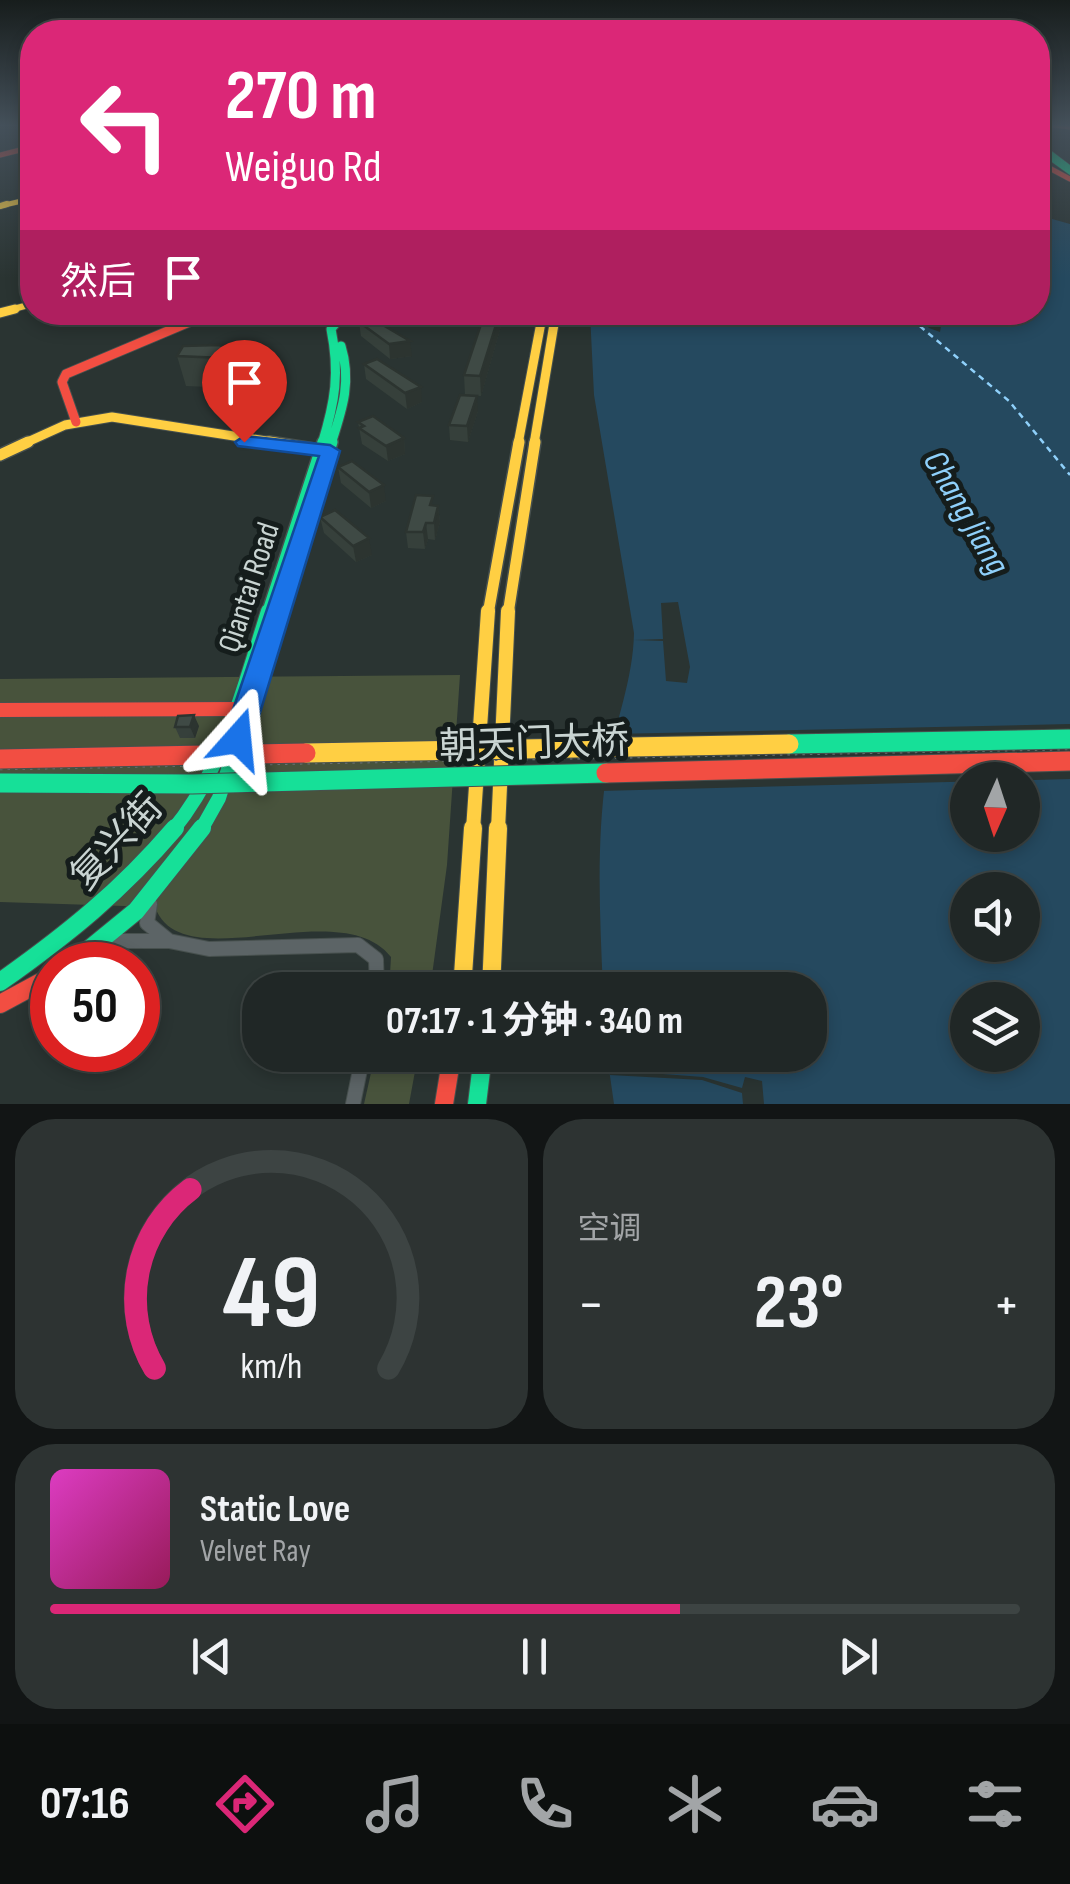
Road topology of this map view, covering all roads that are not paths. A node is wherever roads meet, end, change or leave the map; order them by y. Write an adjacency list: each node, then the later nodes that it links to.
1 (181, 325): 8 (main road)
2 (334, 325): 10 (main road, Qiantai Road)
3 (344, 325): 10 (main road, Qiantai Road)
4 (540, 325): 6 (main road)
5 (552, 325): 6 (main road)
6 (539, 365): 7 (main road); 9 (main road)
7 (528, 386): 9 (main road); 25 (main road)
8 (76, 422): 10 (main road); 11 (main road)
9 (536, 424): 26 (main road)
10 (325, 451): 12 (main road, Qiantai Road)
11 (0, 455)
12 (242, 709): 13 (main road); 18 (main road, 复兴街); 19 (main road, 复兴街)
13 (0, 710)
14 (1070, 739): 15 (main road, 朝天门大桥, bridge)
15 (0, 759)
16 (1070, 762): 17 (main road, 朝天门大桥, bridge)
17 (0, 783)
18 (167, 882): 20 (street); 22 (main road, 复兴街)
19 (70, 934): 21 (main road); 27 (main road, 复兴街)
20 (169, 941): 23 (street); 24 (street)
21 (65, 942)
22 (100, 942)
23 (111, 942)
24 (376, 972)
25 (465, 972)
26 (492, 972)
27 (0, 982)
28 (30, 988): 29 (main road)
29 (0, 1004)
30 (360, 1072): 33 (street)
31 (449, 1072): 34 (main road)
32 (481, 1072): 35 (main road)
33 (353, 1104)
34 (444, 1104)
35 (477, 1104)

